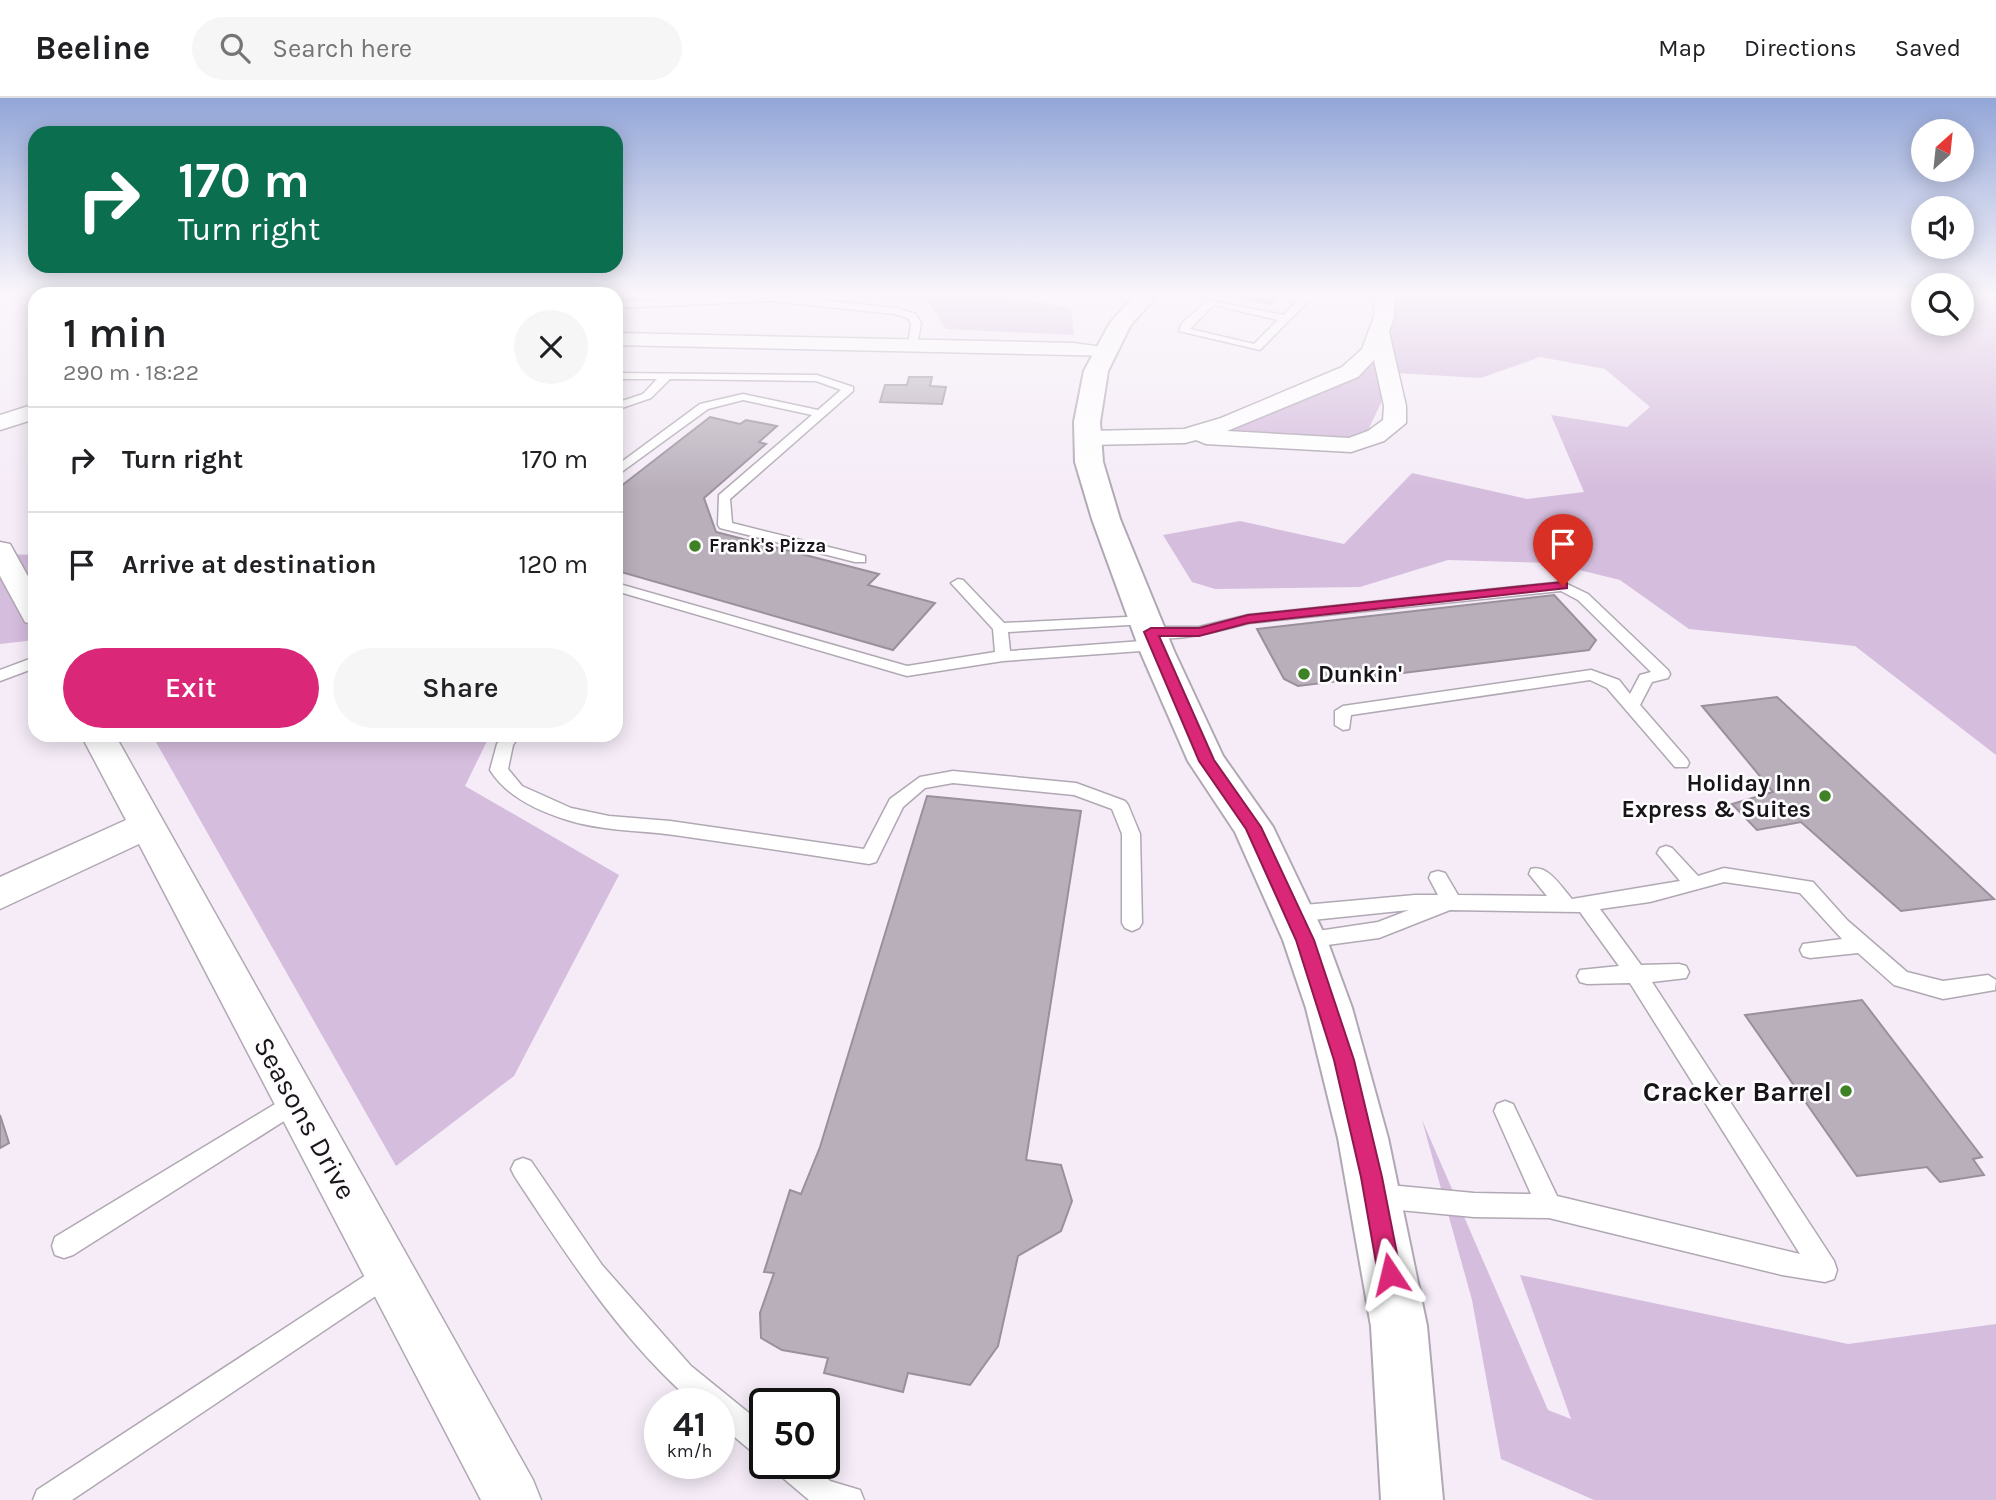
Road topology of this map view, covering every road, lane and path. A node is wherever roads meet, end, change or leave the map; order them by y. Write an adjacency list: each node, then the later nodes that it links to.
1 (1101, 359): 11 (main road)
2 (1363, 359): 10 (street)
3 (1385, 359): 10 (street)
4 (668, 374): 5 (lane); 6 (lane); 8 (lane)
5 (623, 376)
6 (623, 405)
7 (28, 413): 9 (street)
8 (818, 414): 12 (lane); 14 (lane)
9 (0, 423)
10 (1185, 436): 11 (street)
11 (1087, 438): 19 (main road)
12 (623, 467)
13 (0, 550): 17 (street)
14 (860, 559)
15 (958, 583): 18 (lane)
16 (623, 589): 20 (lane)
17 (28, 603)
18 (1000, 628): 19 (lane); 20 (lane)
19 (1151, 632): 20 (lane); 23 (lane); 38 (main road)
20 (1003, 656)
21 (28, 665): 22 (lane)
22 (0, 676)
23 (1633, 703): 24 (lane); 27 (lane)
24 (1343, 725)
25 (102, 742): 28 (street, Seasons Drive)
26 (507, 742): 37 (lane)
27 (1681, 763)
28 (147, 825): 33 (street); 45 (street, Seasons Drive)
29 (1666, 853): 32 (lane)
30 (1538, 874): 35 (lane)
31 (1438, 877): 34 (lane)
32 (1695, 886): 36 (lane); 39 (lane)
33 (0, 894)
34 (1452, 901): 35 (lane); 38 (lane); 38 (lane)
35 (1565, 904): 36 (lane)
36 (1586, 905): 42 (lane)
37 (1132, 923)
38 (1299, 927): 48 (main road)
39 (1861, 945): 40 (lane); 44 (lane)
40 (1810, 950)
41 (1678, 972): 42 (lane)
42 (1635, 973): 43 (lane); 49 (lane)
43 (1587, 976)
44 (1989, 984)
45 (295, 1102): 50 (lane); 51 (street, Seasons Drive)
46 (1505, 1111): 49 (lane)
47 (523, 1169): 52 (lane)
48 (1376, 1196): 49 (lane); 59 (main road)
49 (1549, 1206)
50 (64, 1246)
51 (389, 1272): 57 (lane); 58 (street, Seasons Drive)
52 (697, 1388)
53 (735, 1419): 54 (lane)
54 (749, 1431)
55 (807, 1479): 56 (lane)
56 (831, 1498)
57 (47, 1500)
58 (513, 1500)
59 (1412, 1500)

